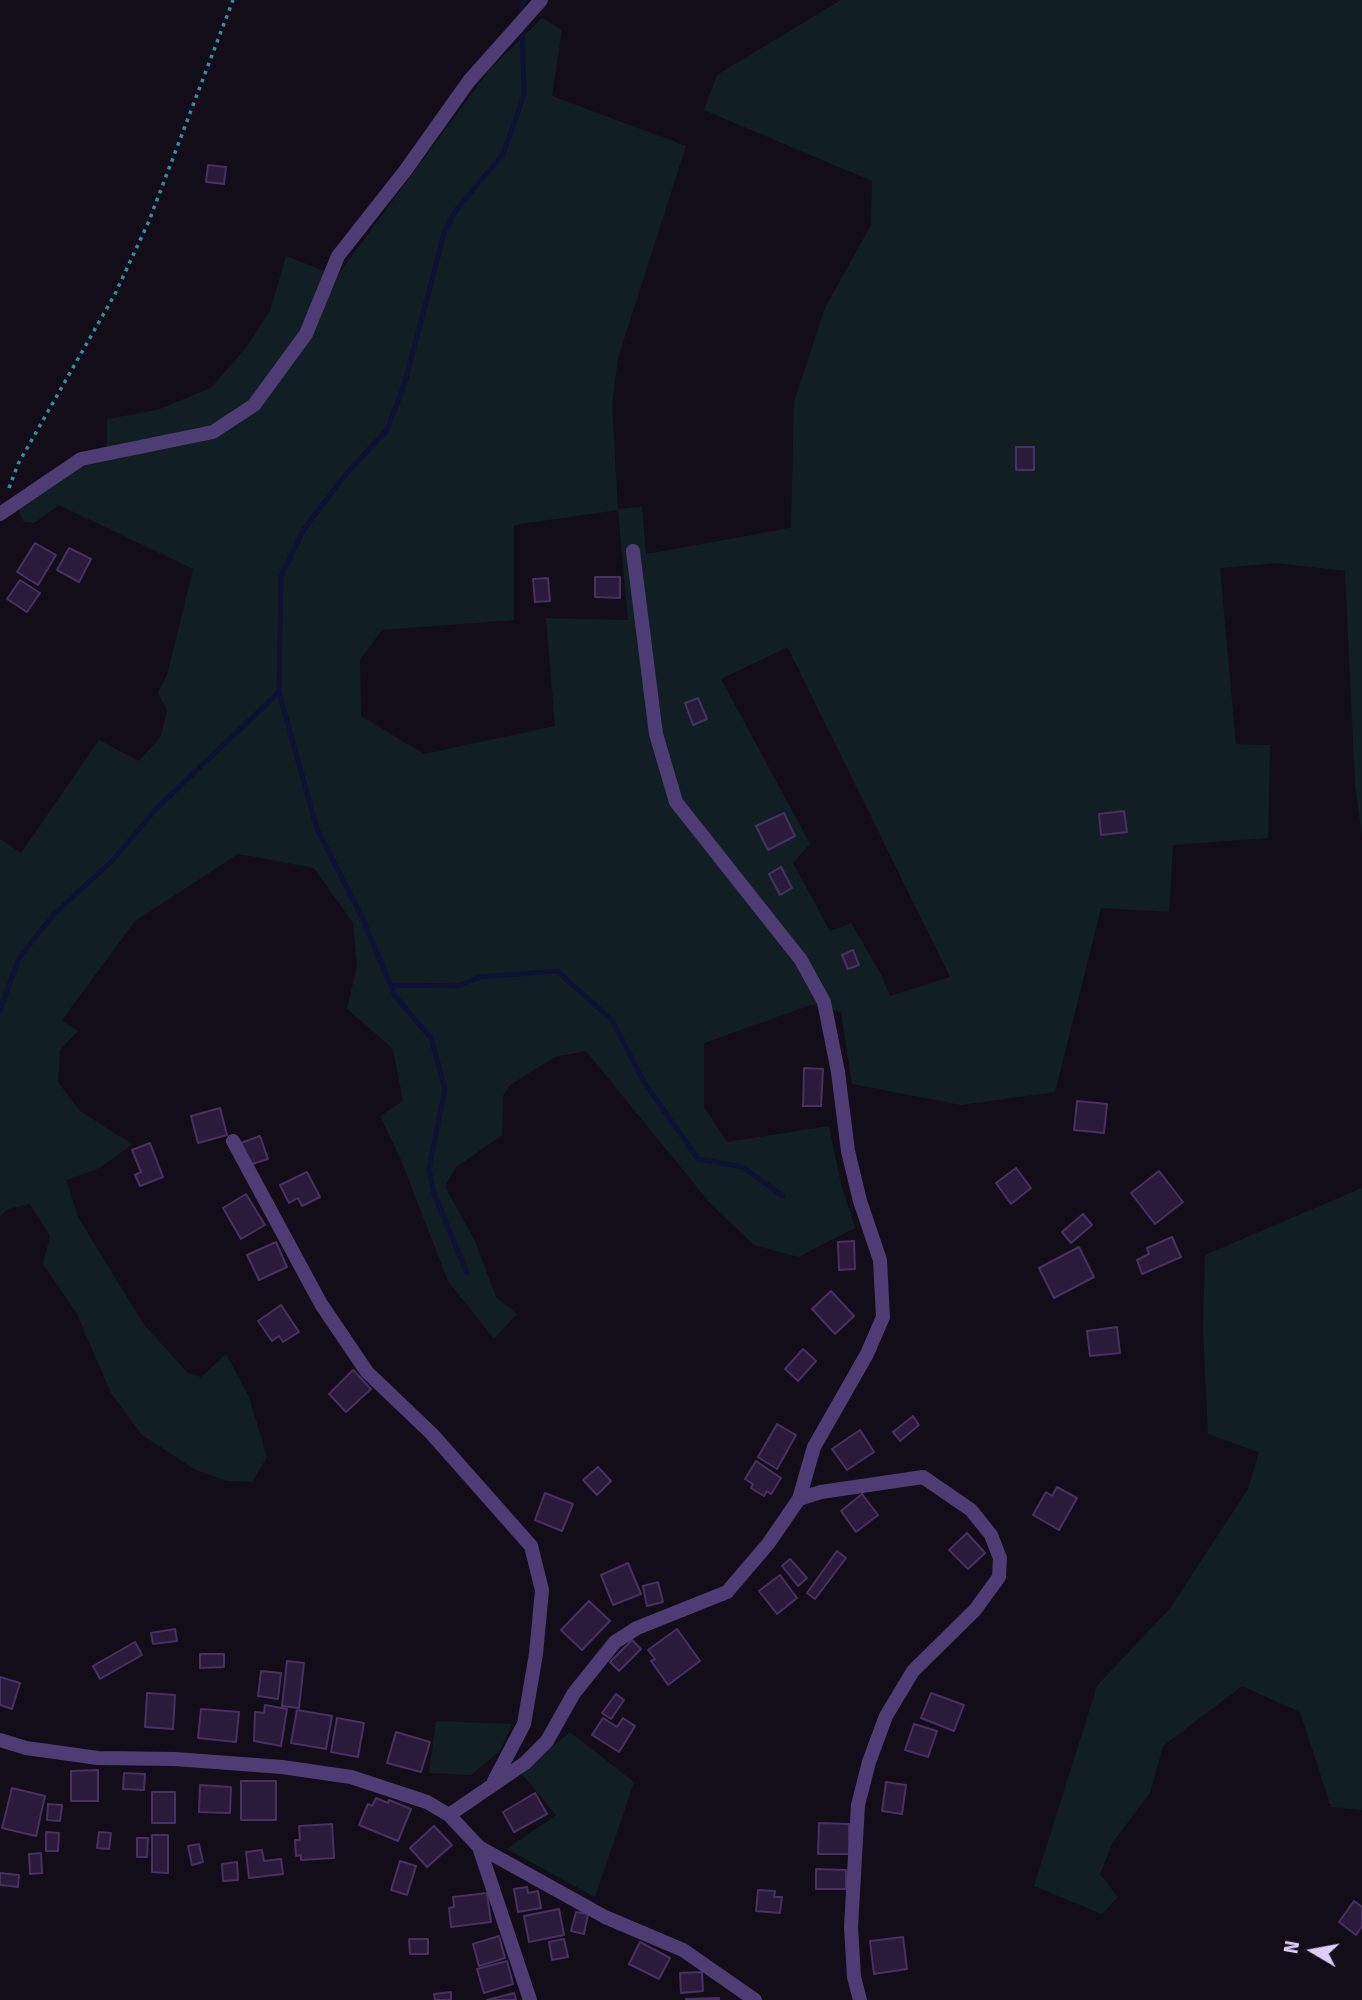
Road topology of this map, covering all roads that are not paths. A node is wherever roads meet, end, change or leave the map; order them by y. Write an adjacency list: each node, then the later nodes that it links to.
1 (537, 4): 2 (street)
2 (2, 507)
3 (633, 551): 5 (street)
4 (233, 1141): 7 (street)
5 (799, 1499): 7 (street); 12 (street)
6 (0, 1740): 8 (street)
7 (493, 1782): 8 (street)
8 (449, 1815): 9 (street)
9 (479, 1847): 10 (street); 11 (street)
10 (530, 2000)
11 (755, 2000)
12 (860, 2000)

